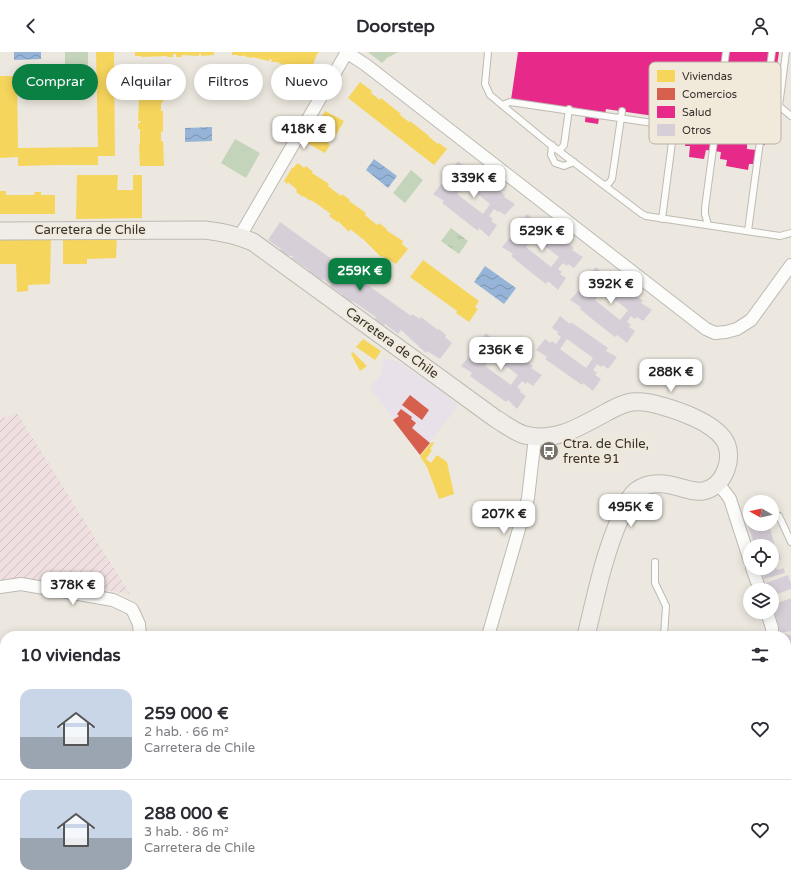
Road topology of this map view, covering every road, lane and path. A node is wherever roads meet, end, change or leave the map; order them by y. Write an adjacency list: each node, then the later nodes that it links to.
1 (347, 52): 27 (street); 28 (street)
2 (488, 52): 9 (lane)
3 (726, 52): 6 (lane)
4 (772, 52): 7 (lane)
5 (786, 52): 8 (lane)
6 (725, 62)
7 (771, 62)
8 (781, 91)
9 (502, 105): 14 (lane); 18 (lane)
10 (781, 108): 13 (lane)
11 (569, 109): 19 (lane)
12 (622, 111): 21 (lane)
13 (791, 116)
14 (649, 122)
15 (672, 144): 22 (lane)
16 (714, 144): 23 (lane)
17 (760, 144): 25 (lane)
18 (552, 145): 19 (lane); 20 (lane)
19 (559, 151): 20 (lane)
20 (574, 162): 21 (lane)
21 (604, 185): 22 (lane)
22 (662, 219): 23 (lane)
23 (708, 225): 25 (lane)
24 (0, 230): 27 (street, Carretera de Chile)
25 (748, 231): 26 (lane)
26 (791, 233)
27 (240, 236): 29 (street, Carretera de Chile)
28 (791, 266)
29 (535, 437): 30 (street, Carretera de Chile); 38 (street)
30 (718, 483): 32 (street); 39 (street)
31 (779, 516): 33 (lane)
32 (743, 539)
33 (791, 542)
34 (655, 562): 40 (lane)
35 (0, 587): 37 (street)
36 (769, 619): 41 (street)
37 (140, 631)
38 (489, 631)
39 (587, 631)
40 (664, 631)
41 (772, 631)

